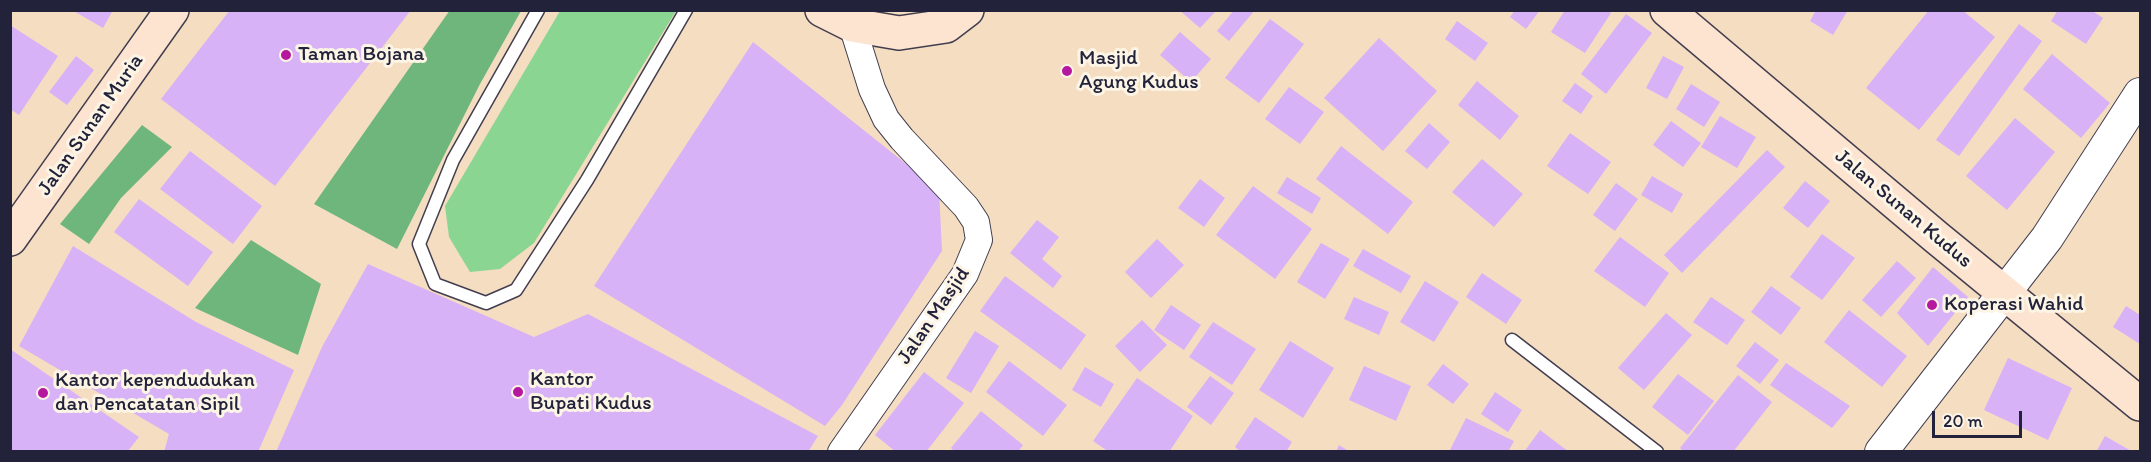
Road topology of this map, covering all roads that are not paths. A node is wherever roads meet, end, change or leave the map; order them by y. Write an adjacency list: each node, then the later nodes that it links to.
1 (172, 10): 9 (main road, Jalan Sunan Muria)
2 (538, 10): 3 (lane)
3 (686, 10)
4 (822, 10): 7 (main road)
5 (967, 10): 7 (main road)
6 (1667, 10): 10 (main road, Jalan Sunan Kudus)
7 (852, 26): 13 (street, Jalan Masjid)
8 (2140, 94): 10 (street)
9 (10, 239)
10 (2005, 294): 12 (main road, Jalan Sunan Kudus); 15 (street)
11 (1512, 340): 14 (lane)
12 (2140, 404)
13 (841, 452)
14 (1657, 452)
15 (1881, 452)

